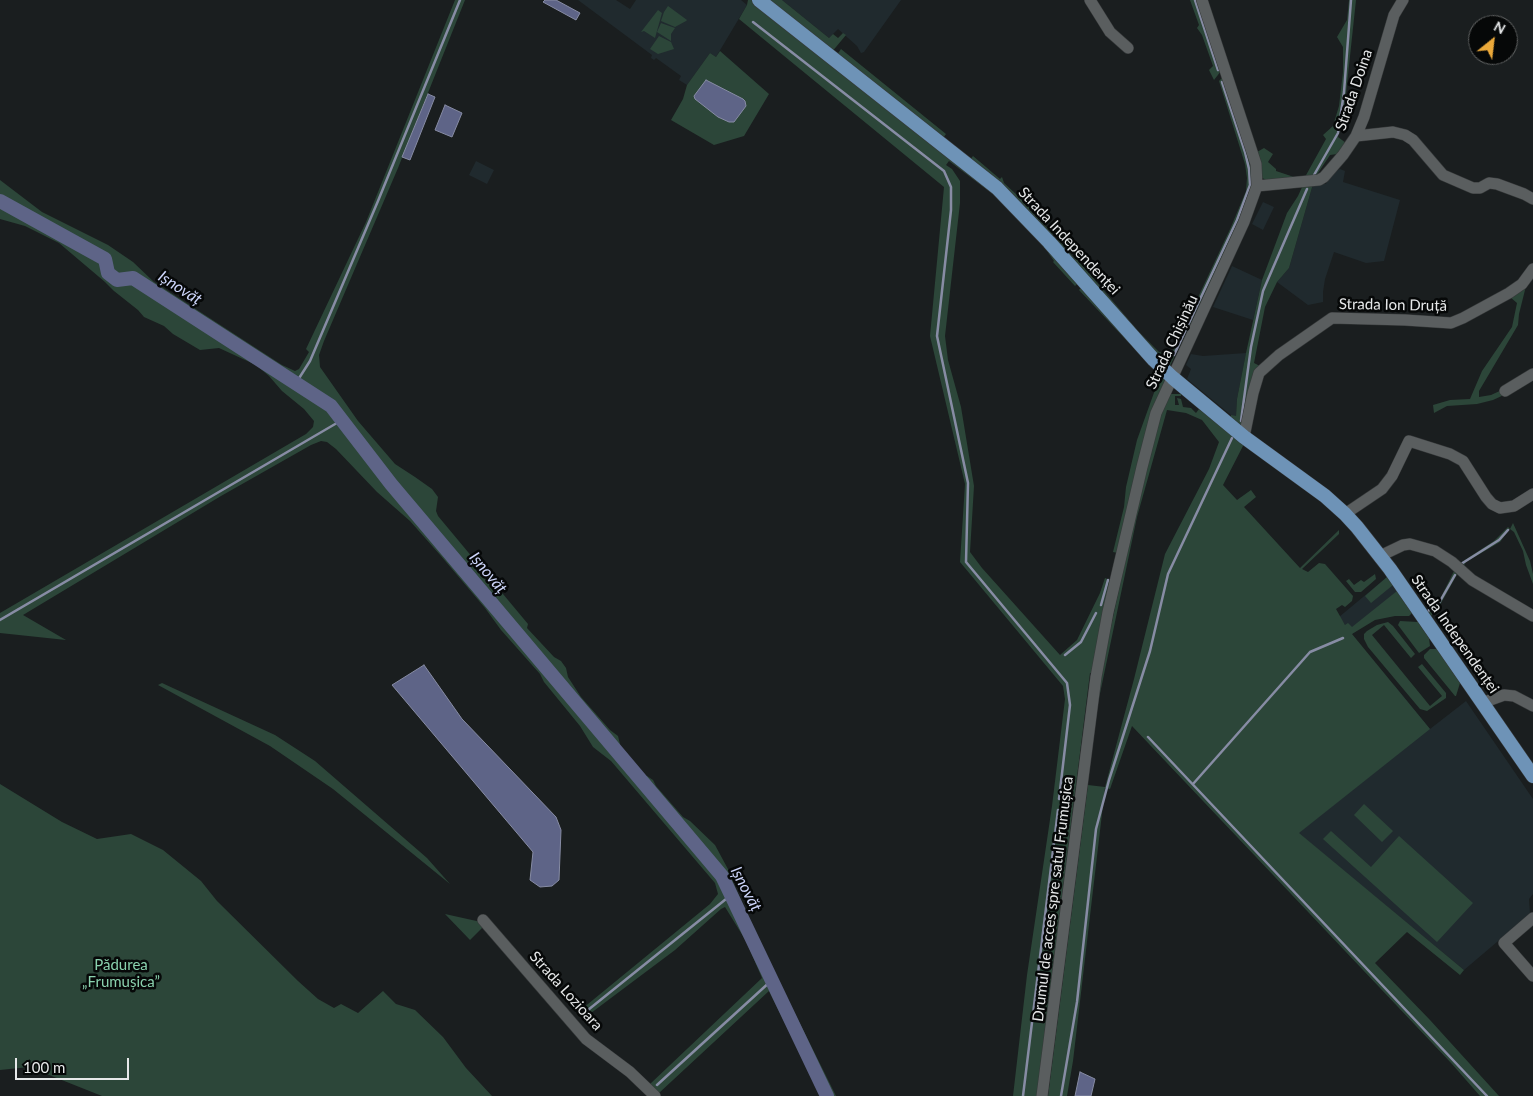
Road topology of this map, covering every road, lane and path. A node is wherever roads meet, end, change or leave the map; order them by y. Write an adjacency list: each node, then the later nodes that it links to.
1 (759, 0): 11 (main road, Strada Independenței)
2 (1090, 0): 5 (street)
3 (1202, 0): 7 (street, Strada Chișinău)
4 (1403, 0): 6 (street, Strada Doina)
5 (1128, 48)
6 (1356, 136): 7 (street, Strada Doina); 8 (street)
7 (1258, 186): 11 (street, Strada Chișinău)
8 (1533, 199)
9 (1533, 269): 13 (street, Strada Ion Druță)
10 (1533, 374): 12 (street)
11 (1173, 378): 13 (main road, Strada Independenței); 19 (street, Strada Chișinău)
12 (1505, 391)
13 (1244, 437): 15 (main road, Strada Independenței)
14 (1533, 494): 15 (street)
15 (1345, 514): 16 (main road, Strada Independenței)
16 (1380, 556): 17 (street); 18 (main road, Strada Independenței)
17 (1533, 616)
18 (1482, 703): 20 (street); 21 (main road, Strada Independenței)
19 (1092, 706): 26 (street, Drumul de acces spre satul Frumușica)
20 (1533, 706)
21 (1533, 776)
22 (1533, 918): 24 (street)
23 (483, 920): 25 (street, Strada Lozioara)
24 (1533, 976)
25 (655, 1096)
26 (1042, 1096)

